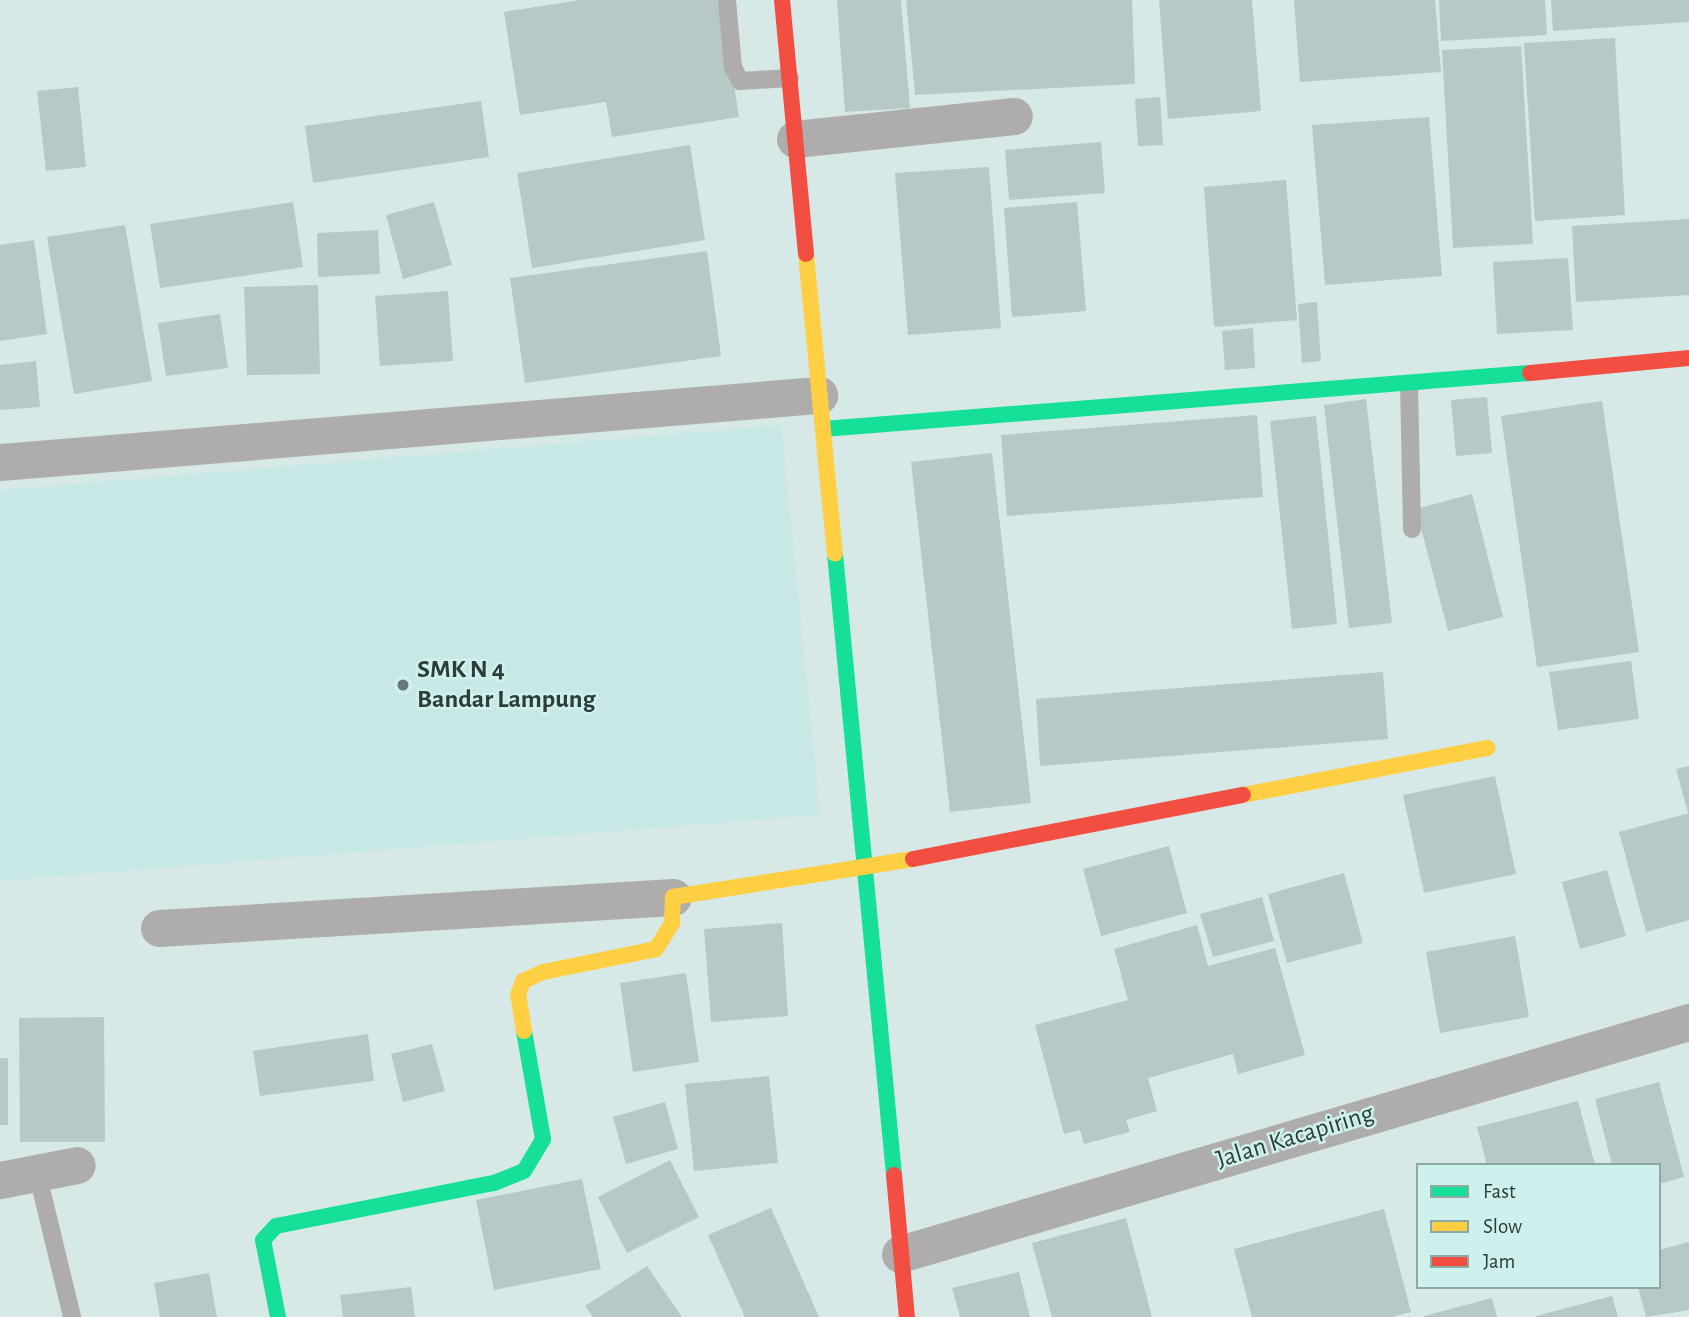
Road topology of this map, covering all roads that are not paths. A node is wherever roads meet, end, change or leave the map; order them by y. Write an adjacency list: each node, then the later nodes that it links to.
1 (727, 0): 3 (lane)
2 (782, 0): 3 (street)
3 (790, 78): 5 (street)
4 (1014, 116): 5 (street)
5 (795, 139): 8 (street)
6 (1689, 358): 7 (street)
7 (1409, 384): 8 (street); 10 (lane)
8 (821, 412): 9 (street); 12 (street)
9 (0, 463)
10 (1412, 529)
11 (1488, 748): 12 (street)
12 (864, 868): 13 (street); 19 (street)
13 (673, 897): 14 (street); 21 (street)
14 (159, 928)
15 (1689, 1022): 19 (street, Jalan Kacapiring)
16 (76, 1164): 17 (street)
17 (37, 1172): 18 (street); 20 (lane)
18 (0, 1180)
19 (900, 1254): 22 (street)
20 (72, 1317)
21 (278, 1317)
22 (907, 1317)

